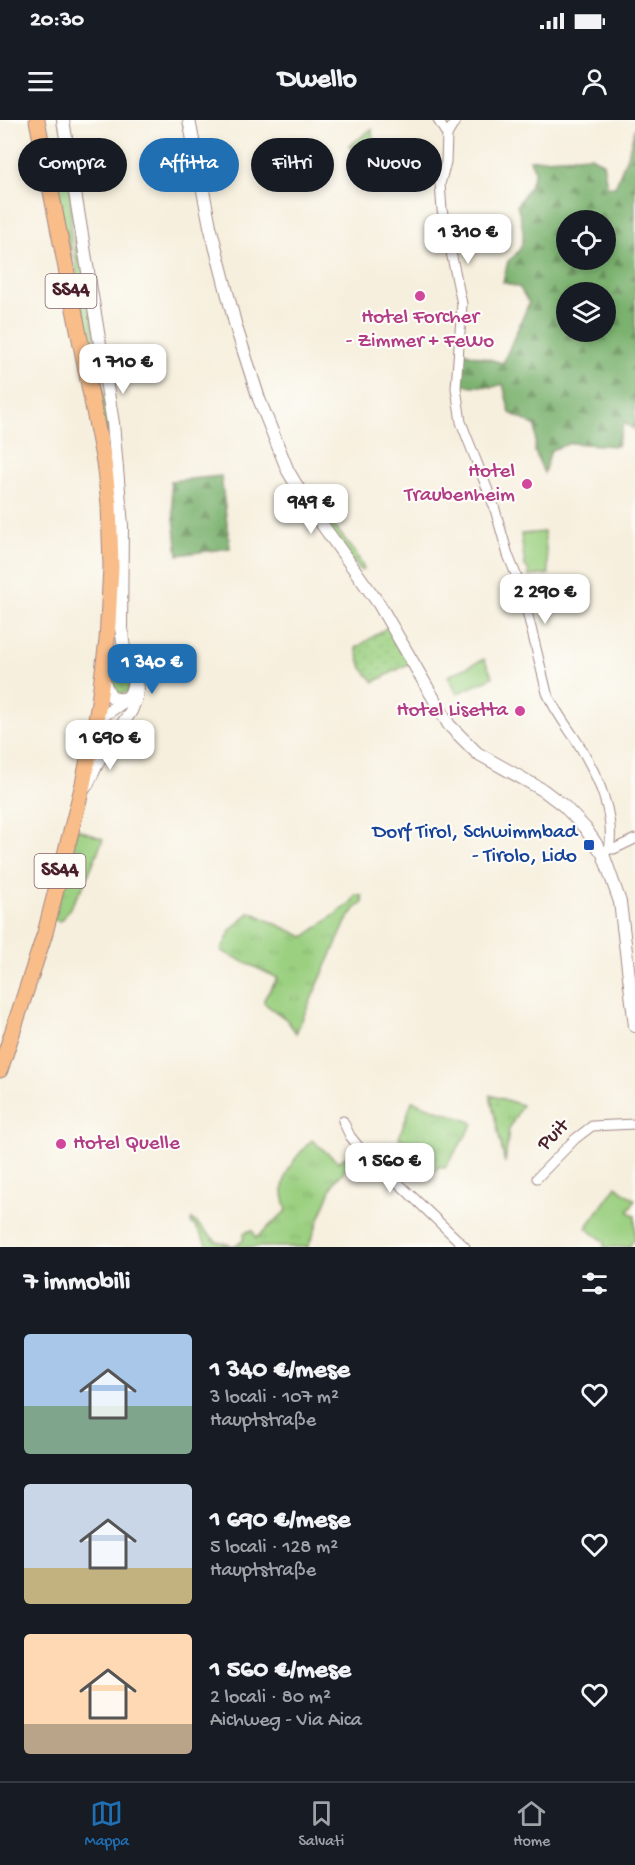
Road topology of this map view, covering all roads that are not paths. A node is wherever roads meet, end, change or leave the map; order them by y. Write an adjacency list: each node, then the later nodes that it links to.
1 (37, 120): 7 (main road, SS44)
2 (63, 120): 8 (street)
3 (189, 120): 14 (street)
4 (438, 120): 6 (street)
5 (456, 120): 6 (street)
6 (447, 135): 14 (street)
7 (103, 678): 9 (street); 11 (main road, SS44)
8 (134, 678): 9 (street); 10 (street)
9 (130, 696): 11 (street)
10 (131, 711): 11 (street); 12 (street)
11 (98, 715): 12 (main road, SS44)
12 (73, 823): 16 (main road, SS44)
13 (635, 839): 14 (street)
14 (606, 851): 15 (street)
15 (635, 1026)
16 (0, 1070)
17 (343, 1121): 20 (street)
18 (635, 1124): 19 (street, Puit)
19 (537, 1178)
20 (465, 1247)

